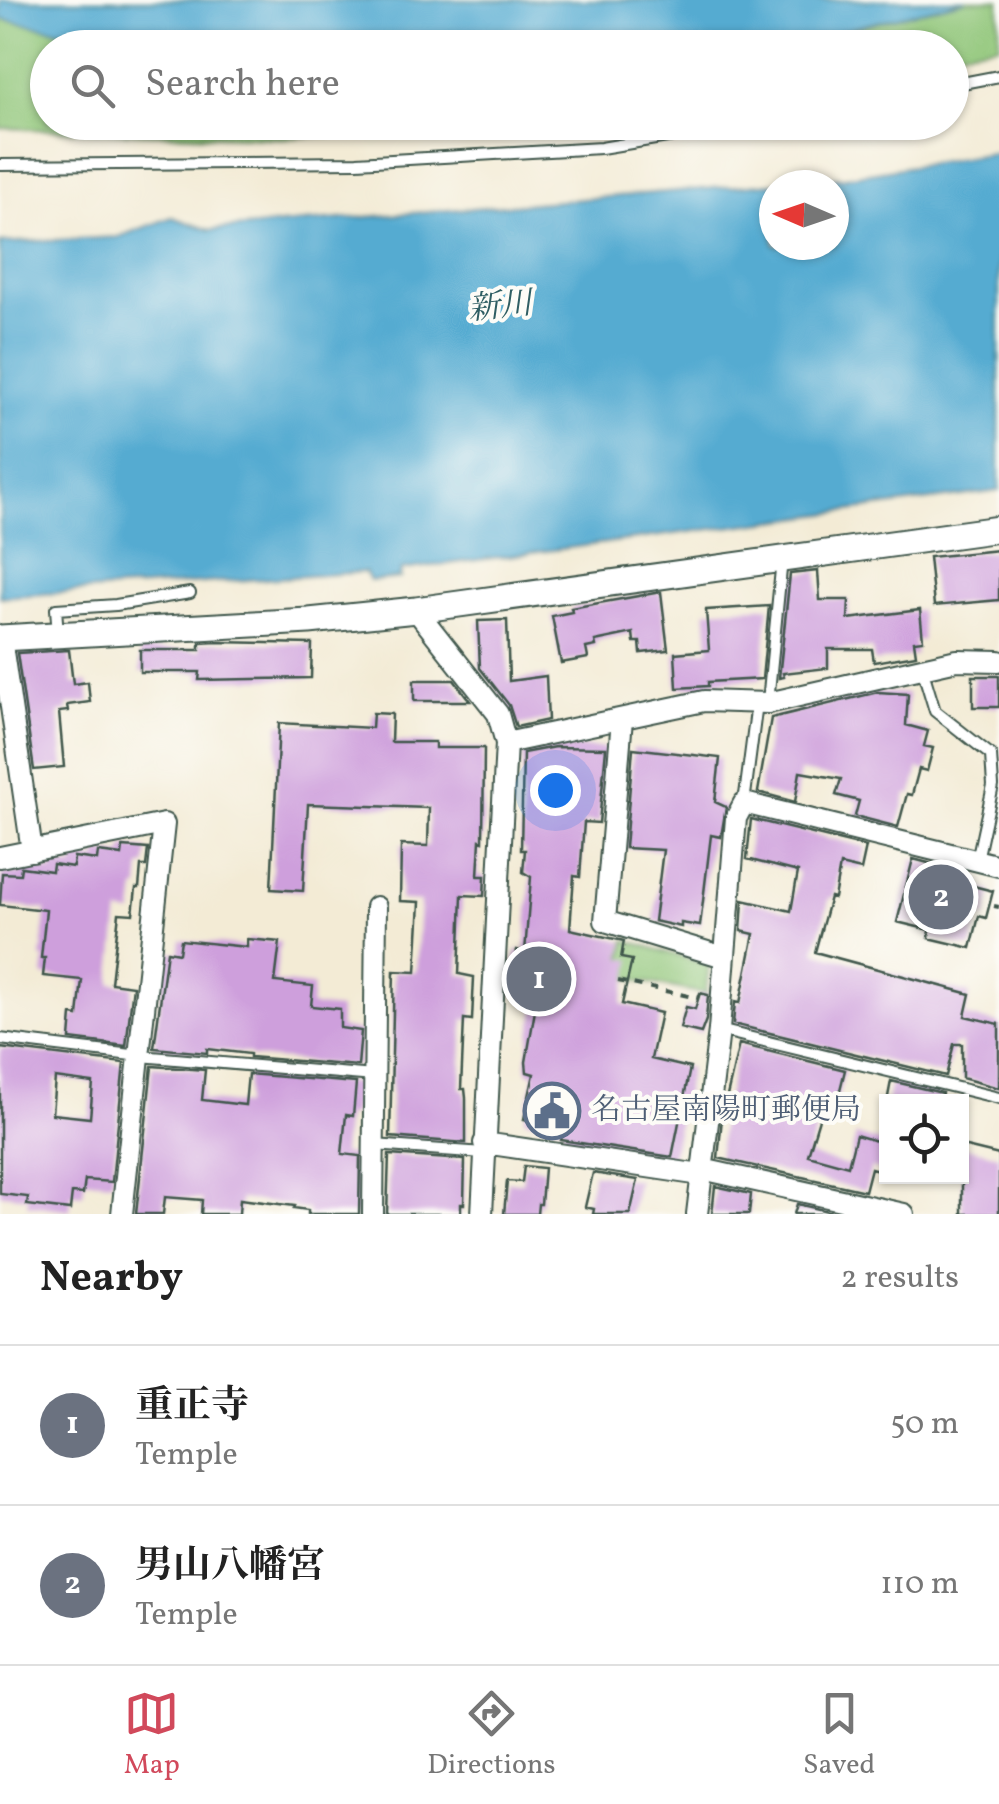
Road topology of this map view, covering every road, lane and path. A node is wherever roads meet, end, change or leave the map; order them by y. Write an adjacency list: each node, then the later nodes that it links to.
1 (999, 76): 2 (lane)
2 (969, 82)
3 (649, 140): 4 (lane)
4 (0, 166)
5 (999, 530): 6 (street)
6 (782, 558): 8 (street); 13 (lane)
7 (190, 592): 9 (lane)
8 (416, 610): 9 (street); 15 (street)
9 (58, 635): 10 (street)
10 (0, 638): 17 (street)
11 (999, 661): 12 (street)
12 (922, 668): 13 (street); 19 (lane)
13 (763, 702): 14 (street); 16 (lane)
14 (622, 719): 15 (street); 22 (street)
15 (506, 743): 31 (street)
16 (744, 803): 19 (street); 22 (street)
17 (32, 851): 18 (street); 27 (street)
18 (0, 857)
19 (977, 861): 20 (street)
20 (999, 866)
21 (376, 907): 28 (street)
22 (724, 957): 25 (street)
23 (618, 981): 24 (path)
24 (698, 998)
25 (718, 1030): 29 (lane); 32 (street)
26 (0, 1039): 27 (lane)
27 (140, 1056): 28 (lane); 33 (street)
28 (374, 1076): 30 (street)
29 (999, 1098)
30 (374, 1145): 31 (lane); 34 (street)
31 (484, 1148): 32 (street); 35 (street)
32 (702, 1172): 36 (street); 37 (street)
33 (122, 1214)
34 (373, 1214)
35 (482, 1214)
36 (697, 1214)
37 (904, 1214)

